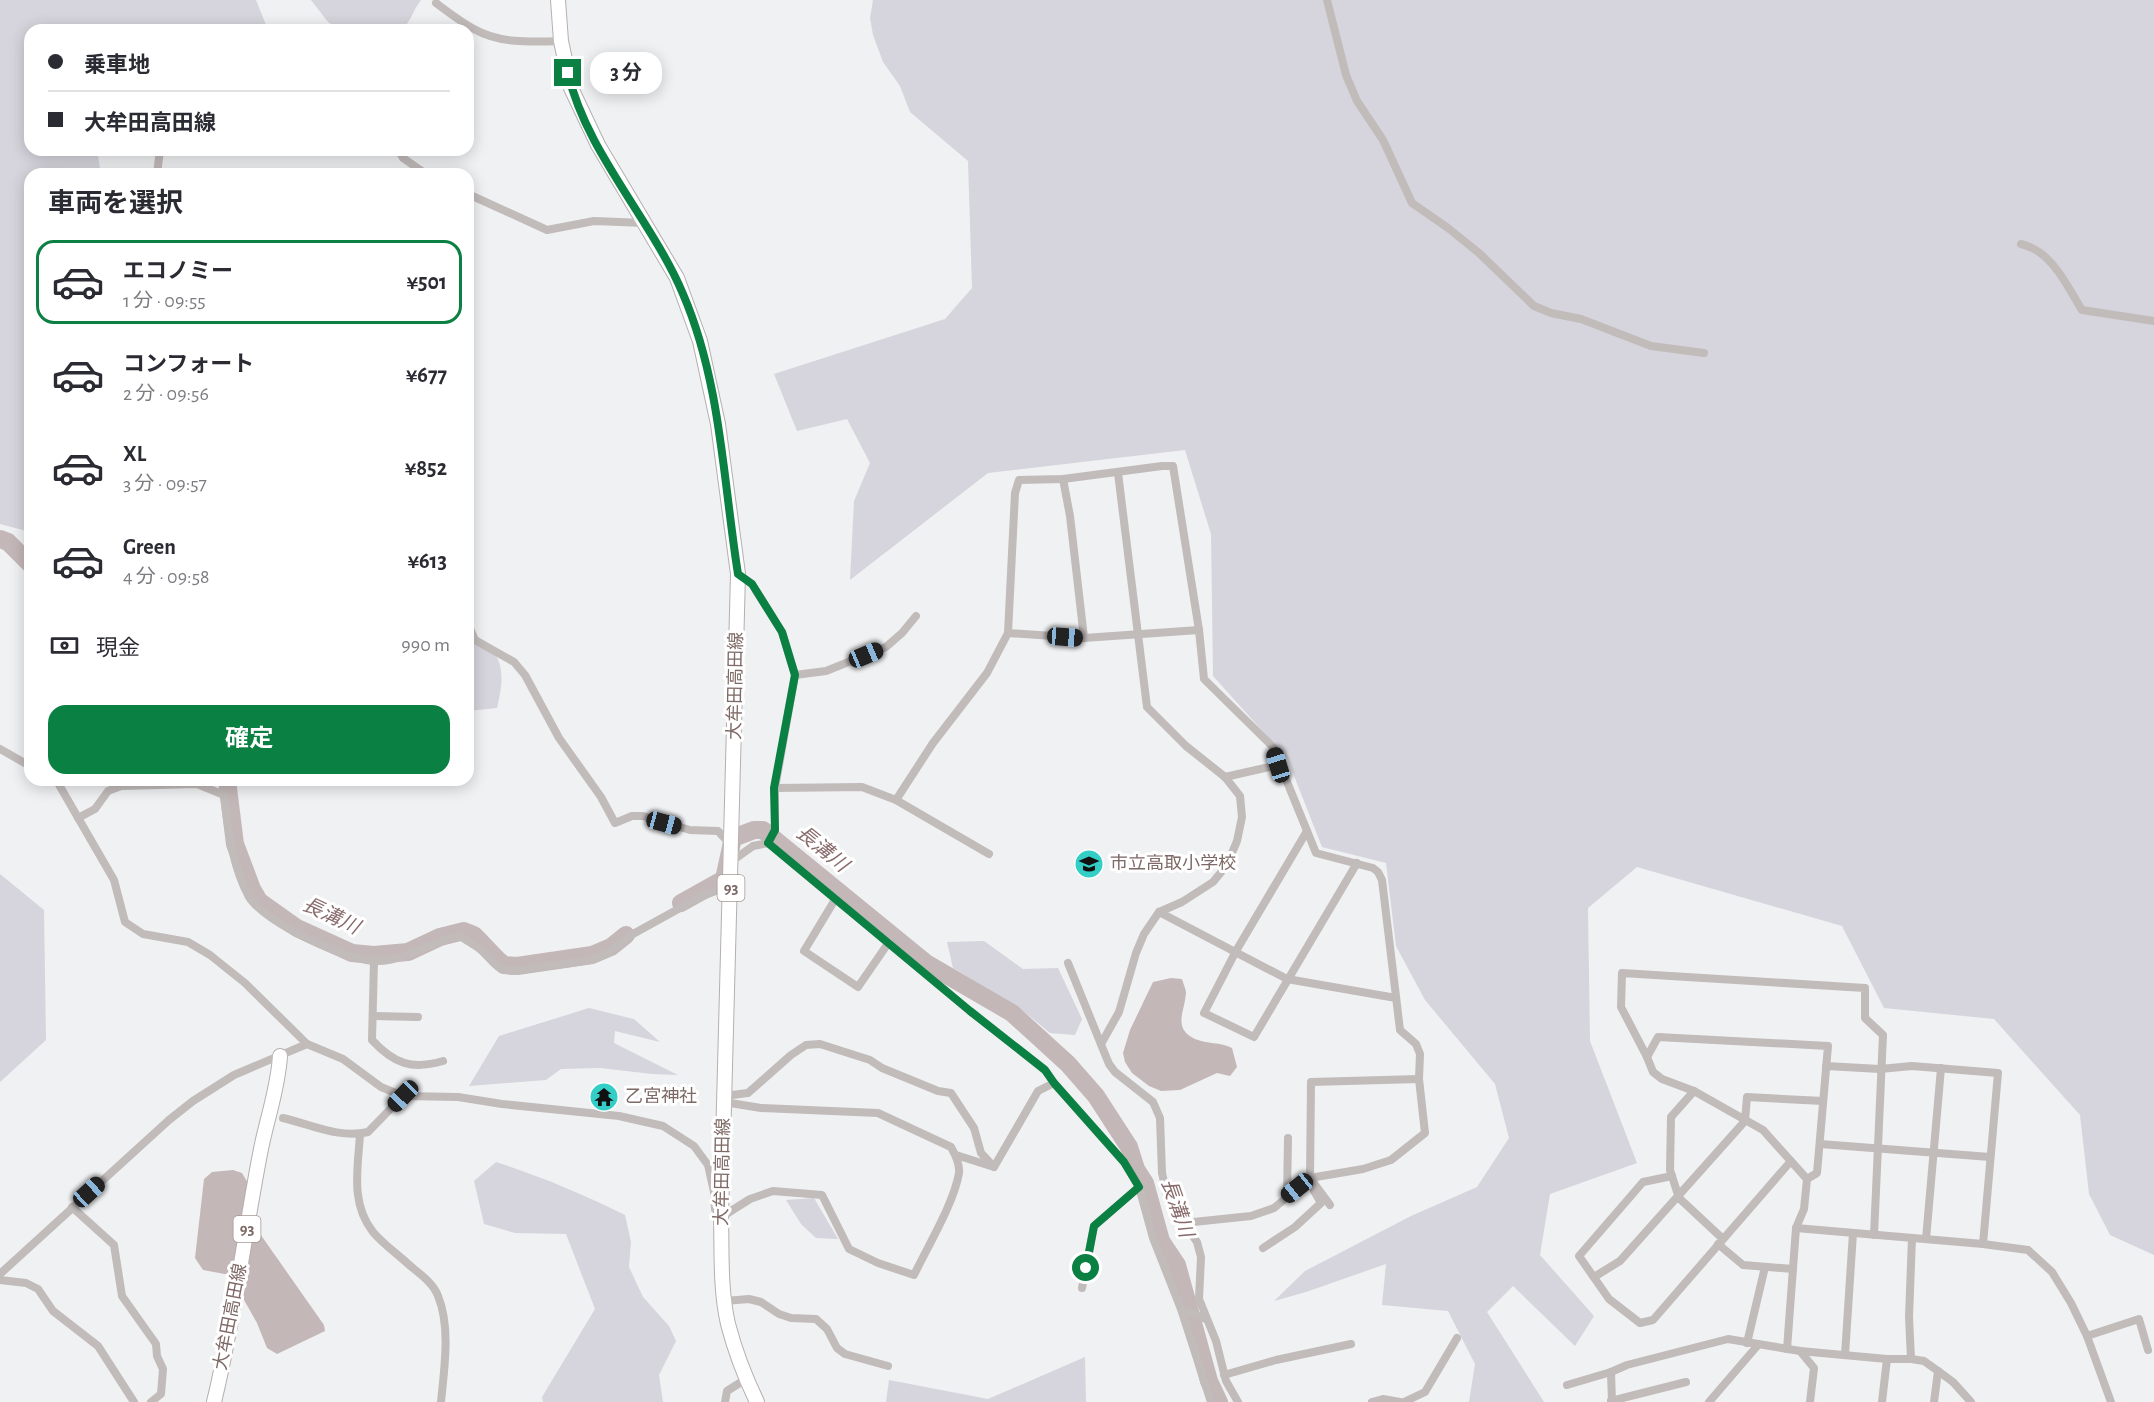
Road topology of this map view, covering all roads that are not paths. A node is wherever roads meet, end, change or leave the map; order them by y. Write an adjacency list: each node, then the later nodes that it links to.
1 (558, 0): 6 (main road, 大牟田高田線 / 93)
2 (1327, 0): 13 (street)
3 (436, 3): 4 (street)
4 (466, 24)
5 (474, 29): 6 (street)
6 (561, 41): 10 (main road, 大牟田高田線 / 93)
7 (402, 156): 8 (street)
8 (417, 168)
9 (474, 197): 10 (street)
10 (645, 223): 16 (main road, 大牟田高田線 / 93)
11 (2021, 244): 12 (street)
12 (2154, 321)
13 (1704, 353)
14 (1118, 473): 15 (street); 18 (street); 20 (street)
15 (1063, 479): 19 (street); 21 (street)
16 (738, 574): 23 (street); 36 (main road, 大牟田高田線 / 93)
17 (916, 616): 23 (street)
18 (1199, 630): 20 (street); 26 (street)
19 (1008, 633): 21 (street); 32 (street)
20 (1138, 633): 21 (street); 27 (street)
21 (1084, 638)
22 (474, 640): 36 (street)
23 (795, 675): 31 (street)
24 (0, 749): 25 (street)
25 (24, 763)
26 (1278, 765): 27 (street); 34 (street)
27 (1225, 777): 41 (street)
28 (60, 786): 33 (street)
29 (121, 786): 33 (street)
30 (203, 786): 44 (street)
31 (774, 788): 32 (street); 35 (street)
32 (896, 800): 37 (street)
33 (78, 818): 50 (street)
34 (1307, 831): 38 (street); 43 (street)
35 (768, 843): 36 (street); 40 (street)
36 (732, 854): 39 (main road, 大牟田高田線 / 93)
37 (989, 854)
38 (1357, 863): 46 (street); 47 (street)
39 (731, 885): 44 (street); 62 (main road, 大牟田高田線 / 93)
40 (836, 898): 42 (street); 42 (street)
41 (1159, 912): 43 (street); 51 (street)
42 (889, 942): 59 (street)
43 (1236, 951): 46 (street); 46 (street)
44 (374, 961): 48 (street)
45 (1068, 963): 51 (street)
46 (1287, 979): 47 (street)
47 (1396, 998): 58 (street)
48 (373, 1016): 49 (street); 54 (street)
49 (418, 1017)
50 (307, 1044): 52 (street); 61 (street)
51 (1101, 1044): 84 (street)
52 (280, 1056): 82 (street); 122 (main road, 大牟田高田線 / 93)
53 (1647, 1057): 55 (street); 57 (street); 60 (street)
54 (443, 1061)
55 (1826, 1066): 57 (street); 63 (street)
56 (1941, 1068): 57 (street); 70 (street); 72 (street)
57 (1880, 1069): 69 (street)
58 (1419, 1079): 76 (street); 76 (street)
59 (1054, 1083): 74 (street); 78 (street)
60 (1694, 1091): 65 (street); 75 (street)
61 (403, 1096): 66 (street); 83 (street)
62 (724, 1099): 71 (street); 74 (street); 83 (main road, 大牟田高田線 / 93)
63 (1824, 1101): 65 (street); 68 (street)
64 (283, 1118): 66 (street)
65 (1746, 1121): 73 (street); 80 (street)
66 (360, 1134): 123 (street)
67 (1288, 1138): 79 (street)
68 (1820, 1144): 69 (street); 77 (street)
69 (1876, 1148): 70 (street); 87 (street)
70 (1933, 1153): 72 (street); 89 (street)
71 (956, 1155): 74 (street); 83 (street)
72 (1990, 1157): 91 (street)
73 (1791, 1161): 77 (street); 90 (street)
74 (994, 1167)
75 (1672, 1176): 80 (street); 96 (street)
76 (1309, 1179): 79 (street); 81 (street); 92 (street)
77 (1807, 1179): 85 (street)
78 (1139, 1187): 98 (street); 100 (street)
79 (1287, 1197): 84 (street)
80 (1679, 1198): 90 (street); 96 (street)
81 (1330, 1205)
82 (72, 1207): 95 (street); 121 (street)
83 (721, 1218): 99 (main road, 大牟田高田線 / 93)
84 (1184, 1223): 101 (street)
85 (1796, 1228): 86 (street); 94 (street)
86 (1853, 1233): 87 (street); 110 (street)
87 (1874, 1235): 88 (street)
88 (1912, 1239): 89 (street); 112 (street)
89 (1926, 1239): 91 (street)
90 (1721, 1241): 93 (street); 96 (street)
91 (1983, 1244): 102 (street)
92 (1263, 1248)
93 (1765, 1267): 94 (street); 104 (street)
94 (1793, 1269): 107 (street)
95 (0, 1274)
96 (1594, 1277)
97 (0, 1280): 120 (street)
98 (1082, 1288)
99 (724, 1300): 113 (street); 117 (main road, 大牟田高田線 / 93)
100 (1180, 1309): 101 (street); 126 (street)
101 (1206, 1318): 116 (street)
102 (2087, 1336): 108 (street); 136 (street)
103 (1457, 1338): 129 (street)
104 (1747, 1343): 106 (street); 115 (street)
105 (1351, 1344): 116 (street)
106 (1758, 1345): 107 (street); 131 (street)
107 (1787, 1349): 109 (street)
108 (2148, 1350)
109 (1800, 1351): 110 (street); 132 (street)
110 (1845, 1355): 111 (street)
111 (1887, 1359): 112 (street); 133 (street)
112 (1911, 1359): 114 (street)
113 (888, 1366)
114 (1938, 1371): 134 (street); 135 (street)
115 (1611, 1372): 119 (street); 130 (street)
116 (1224, 1375): 127 (street)
117 (746, 1379): 124 (street); 125 (main road, 大牟田高田線 / 93)
118 (1686, 1382): 130 (street)
119 (1567, 1385)
120 (134, 1402)
121 (151, 1402)
122 (214, 1402)
123 (441, 1402)
124 (725, 1402)
125 (757, 1402)
126 (1211, 1402)
127 (1238, 1402)
128 (1372, 1402): 129 (street)
129 (1402, 1402)
130 (1611, 1402)
131 (1709, 1402)
132 (1810, 1402)
133 (1882, 1402)
134 (1934, 1402)
135 (1971, 1402)
136 (2110, 1402)

